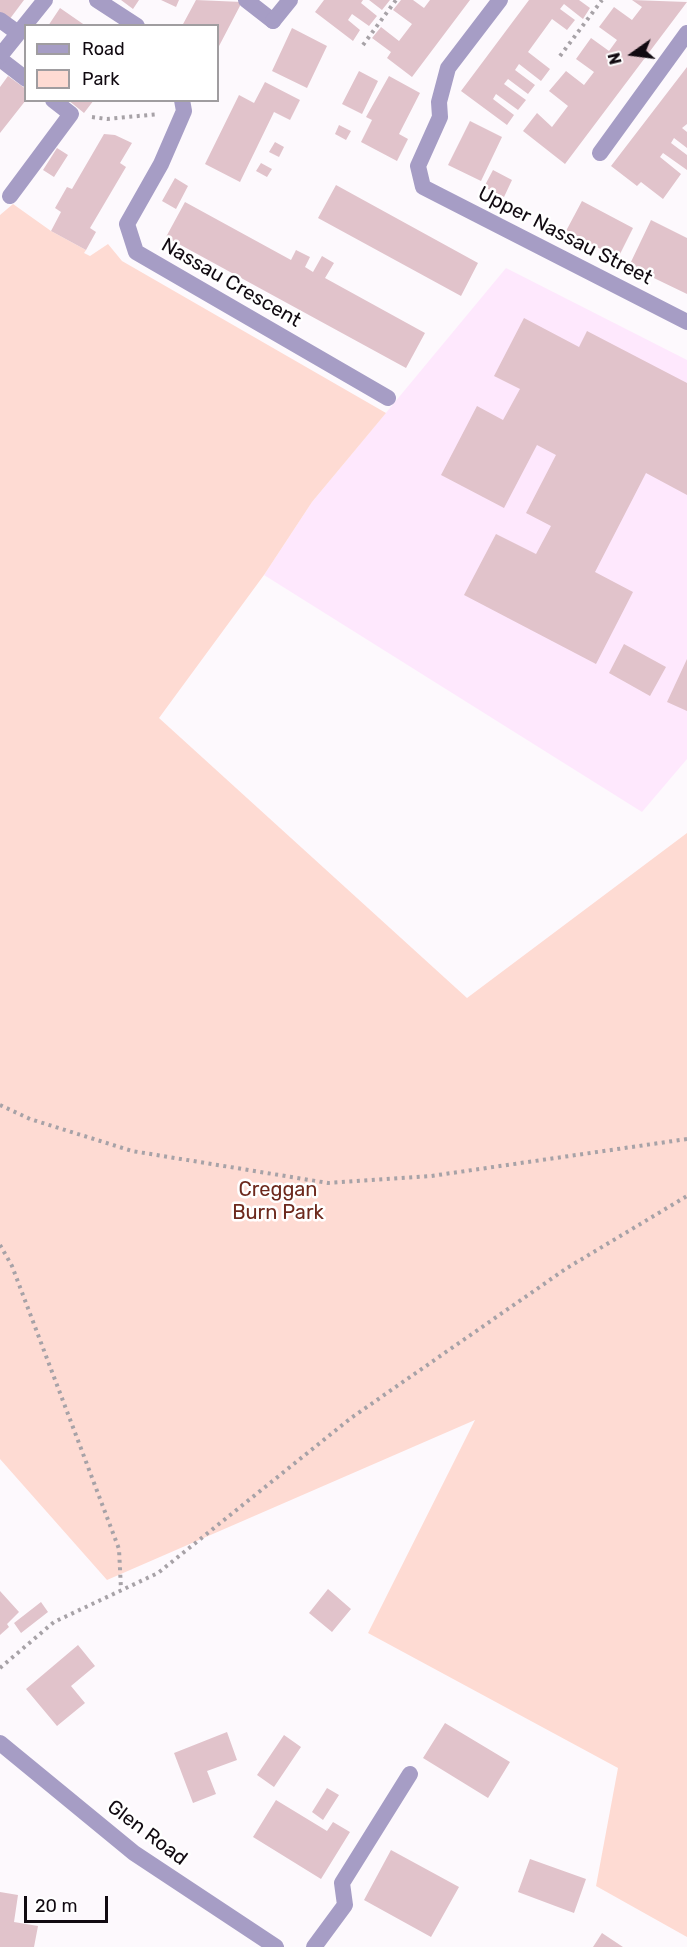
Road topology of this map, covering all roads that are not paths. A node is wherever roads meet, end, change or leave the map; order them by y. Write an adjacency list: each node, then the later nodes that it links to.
1 (45, 0): 7 (street)
2 (96, 0): 8 (street)
3 (246, 0): 4 (street)
4 (290, 0)
5 (500, 0): 18 (street, Upper Nassau Street)
6 (0, 20): 10 (street)
7 (25, 24)
8 (134, 24)
9 (24, 26): 10 (street)
10 (18, 33): 12 (street)
11 (687, 33): 16 (street)
12 (0, 57): 13 (street)
13 (24, 77)
14 (56, 102): 17 (street)
15 (183, 106): 19 (street, Nassau Crescent)
16 (600, 153)
17 (10, 196)
18 (687, 322)
19 (388, 398)
20 (0, 1743): 22 (street, Glen Road)
21 (410, 1774): 23 (street)
22 (276, 1947)
23 (314, 1947)

